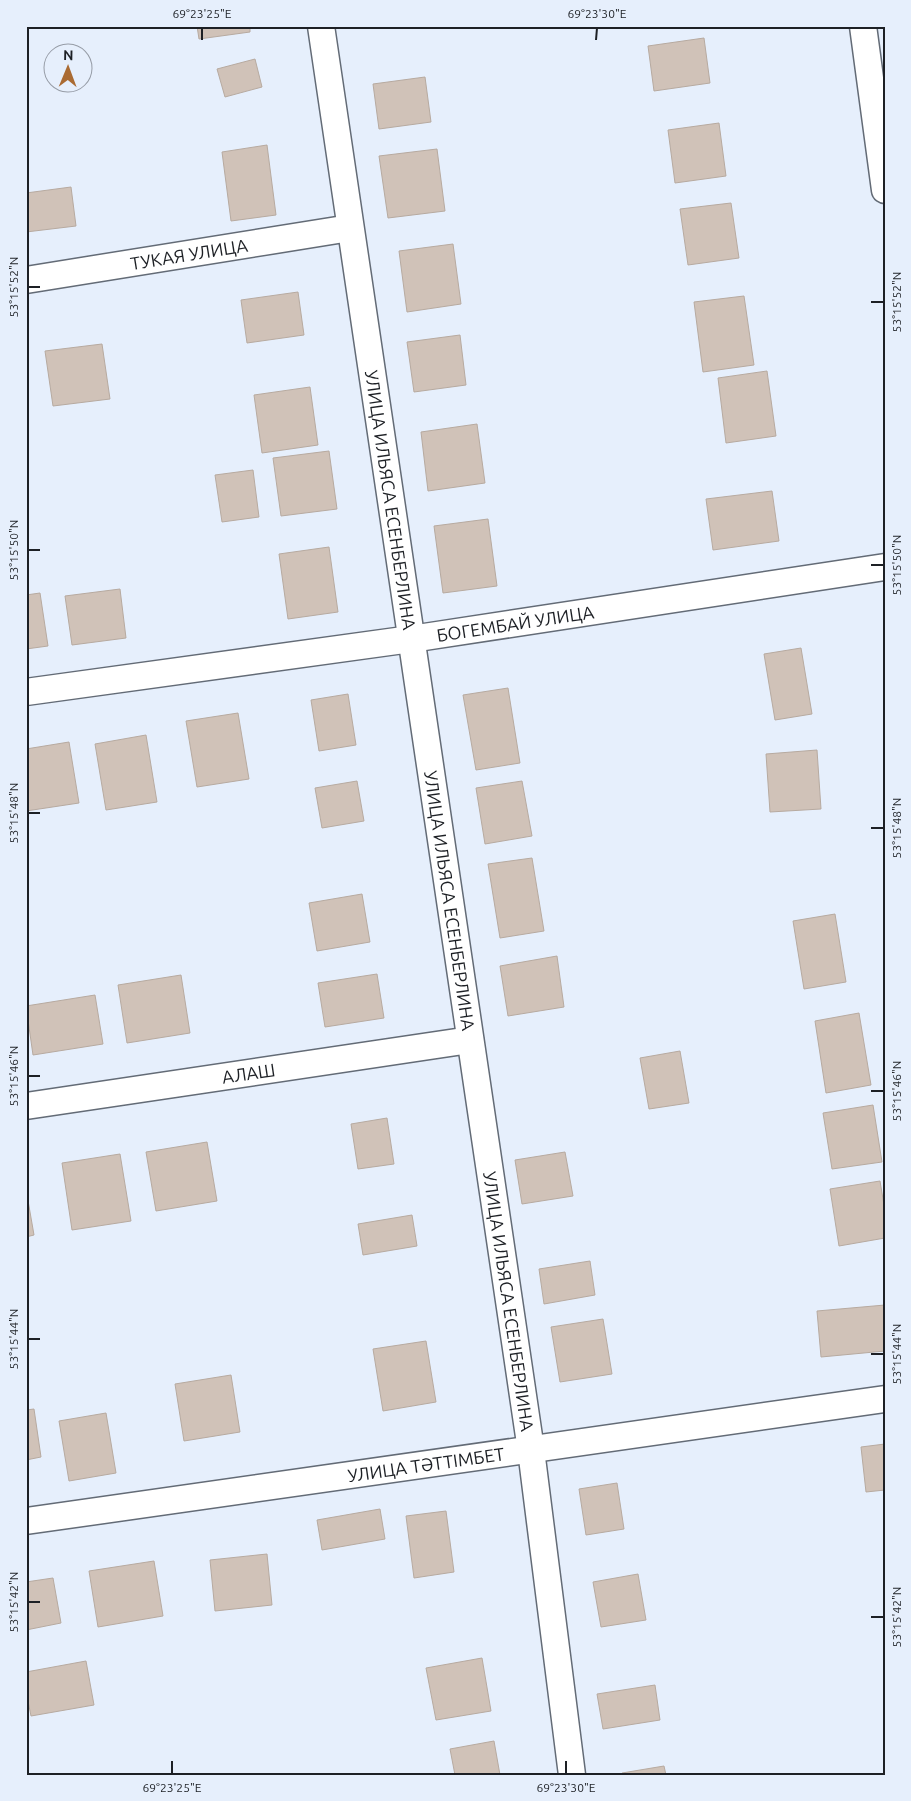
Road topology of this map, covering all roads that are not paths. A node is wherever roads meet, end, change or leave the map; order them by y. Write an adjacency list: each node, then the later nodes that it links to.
1 (321, 26): 4 (street, УЛИЦА ИЛЬЯСА ЕСЕНБЕРЛИНА)
2 (862, 26): 3 (street)
3 (885, 190)
4 (350, 228): 5 (street, ТУКАЯ УЛИЦА); 7 (street, УЛИЦА ИЛЬЯСА ЕСЕНБЕРЛИНА)
5 (26, 280)
6 (885, 567): 7 (street, БОГЕМБАЙ УЛИЦА)
7 (411, 639): 8 (street, БОГЕМБАЙ УЛИЦА); 9 (street, УЛИЦА ИЛЬЯСА ЕСЕНБЕРЛИНА)
8 (26, 692)
9 (470, 1040): 10 (street, АЛАШ); 12 (street, УЛИЦА ИЛЬЯСА ЕСЕНБЕРЛИНА)
10 (26, 1106)
11 (885, 1399): 12 (street, УЛИЦА ТӘТТІМБЕТ)
12 (531, 1450): 13 (street, УЛИЦА ТӘТТІМБЕТ); 14 (street, УЛИЦА ИЛЬЯСА ЕСЕНБЕРЛИНА)
13 (26, 1521)
14 (572, 1775)

